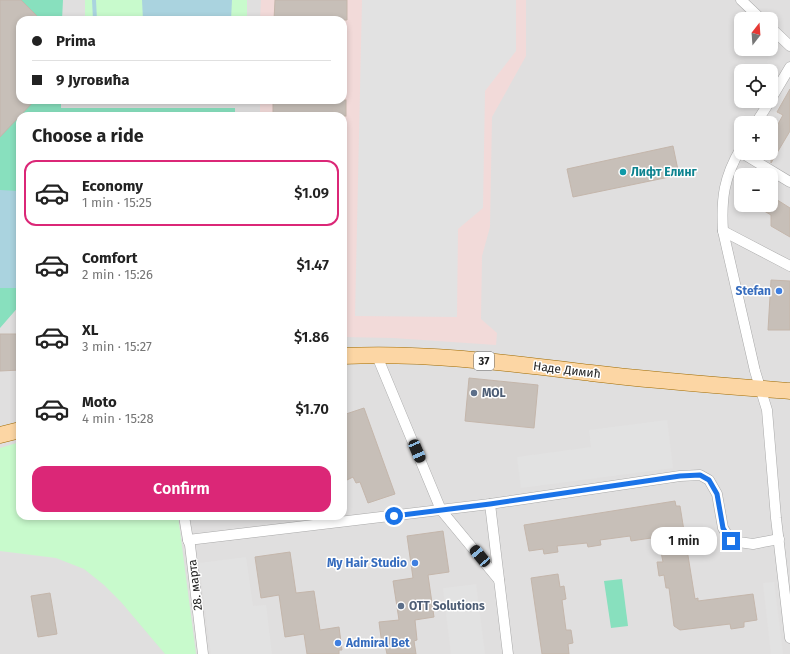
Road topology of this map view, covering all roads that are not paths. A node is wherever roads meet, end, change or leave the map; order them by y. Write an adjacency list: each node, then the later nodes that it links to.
1 (741, 0): 2 (street)
2 (754, 12)
3 (778, 35): 4 (street)
4 (790, 46)
5 (790, 67): 6 (street)
6 (778, 87)
7 (736, 160): 10 (street)
8 (755, 160): 9 (street)
9 (790, 182)
10 (723, 231): 11 (street); 14 (street)
11 (790, 266)
12 (347, 356): 13 (main road, Наде Димић / 37)
13 (377, 356): 14 (main road, Наде Димић / 37); 21 (street)
14 (761, 389): 15 (main road, Наде Димић / 37); 23 (street)
15 (790, 391)
16 (16, 421): 17 (main road)
17 (0, 425)
18 (16, 431): 19 (main road)
19 (0, 435)
20 (490, 504): 21 (street); 23 (street); 25 (street)
21 (441, 510): 24 (street); 25 (street)
22 (185, 520): 24 (street, 28. марта)
23 (778, 539): 26 (street)
24 (188, 540): 27 (street, 28. марта)
25 (499, 580): 28 (street)
26 (790, 638)
27 (203, 654)
28 (508, 654)

